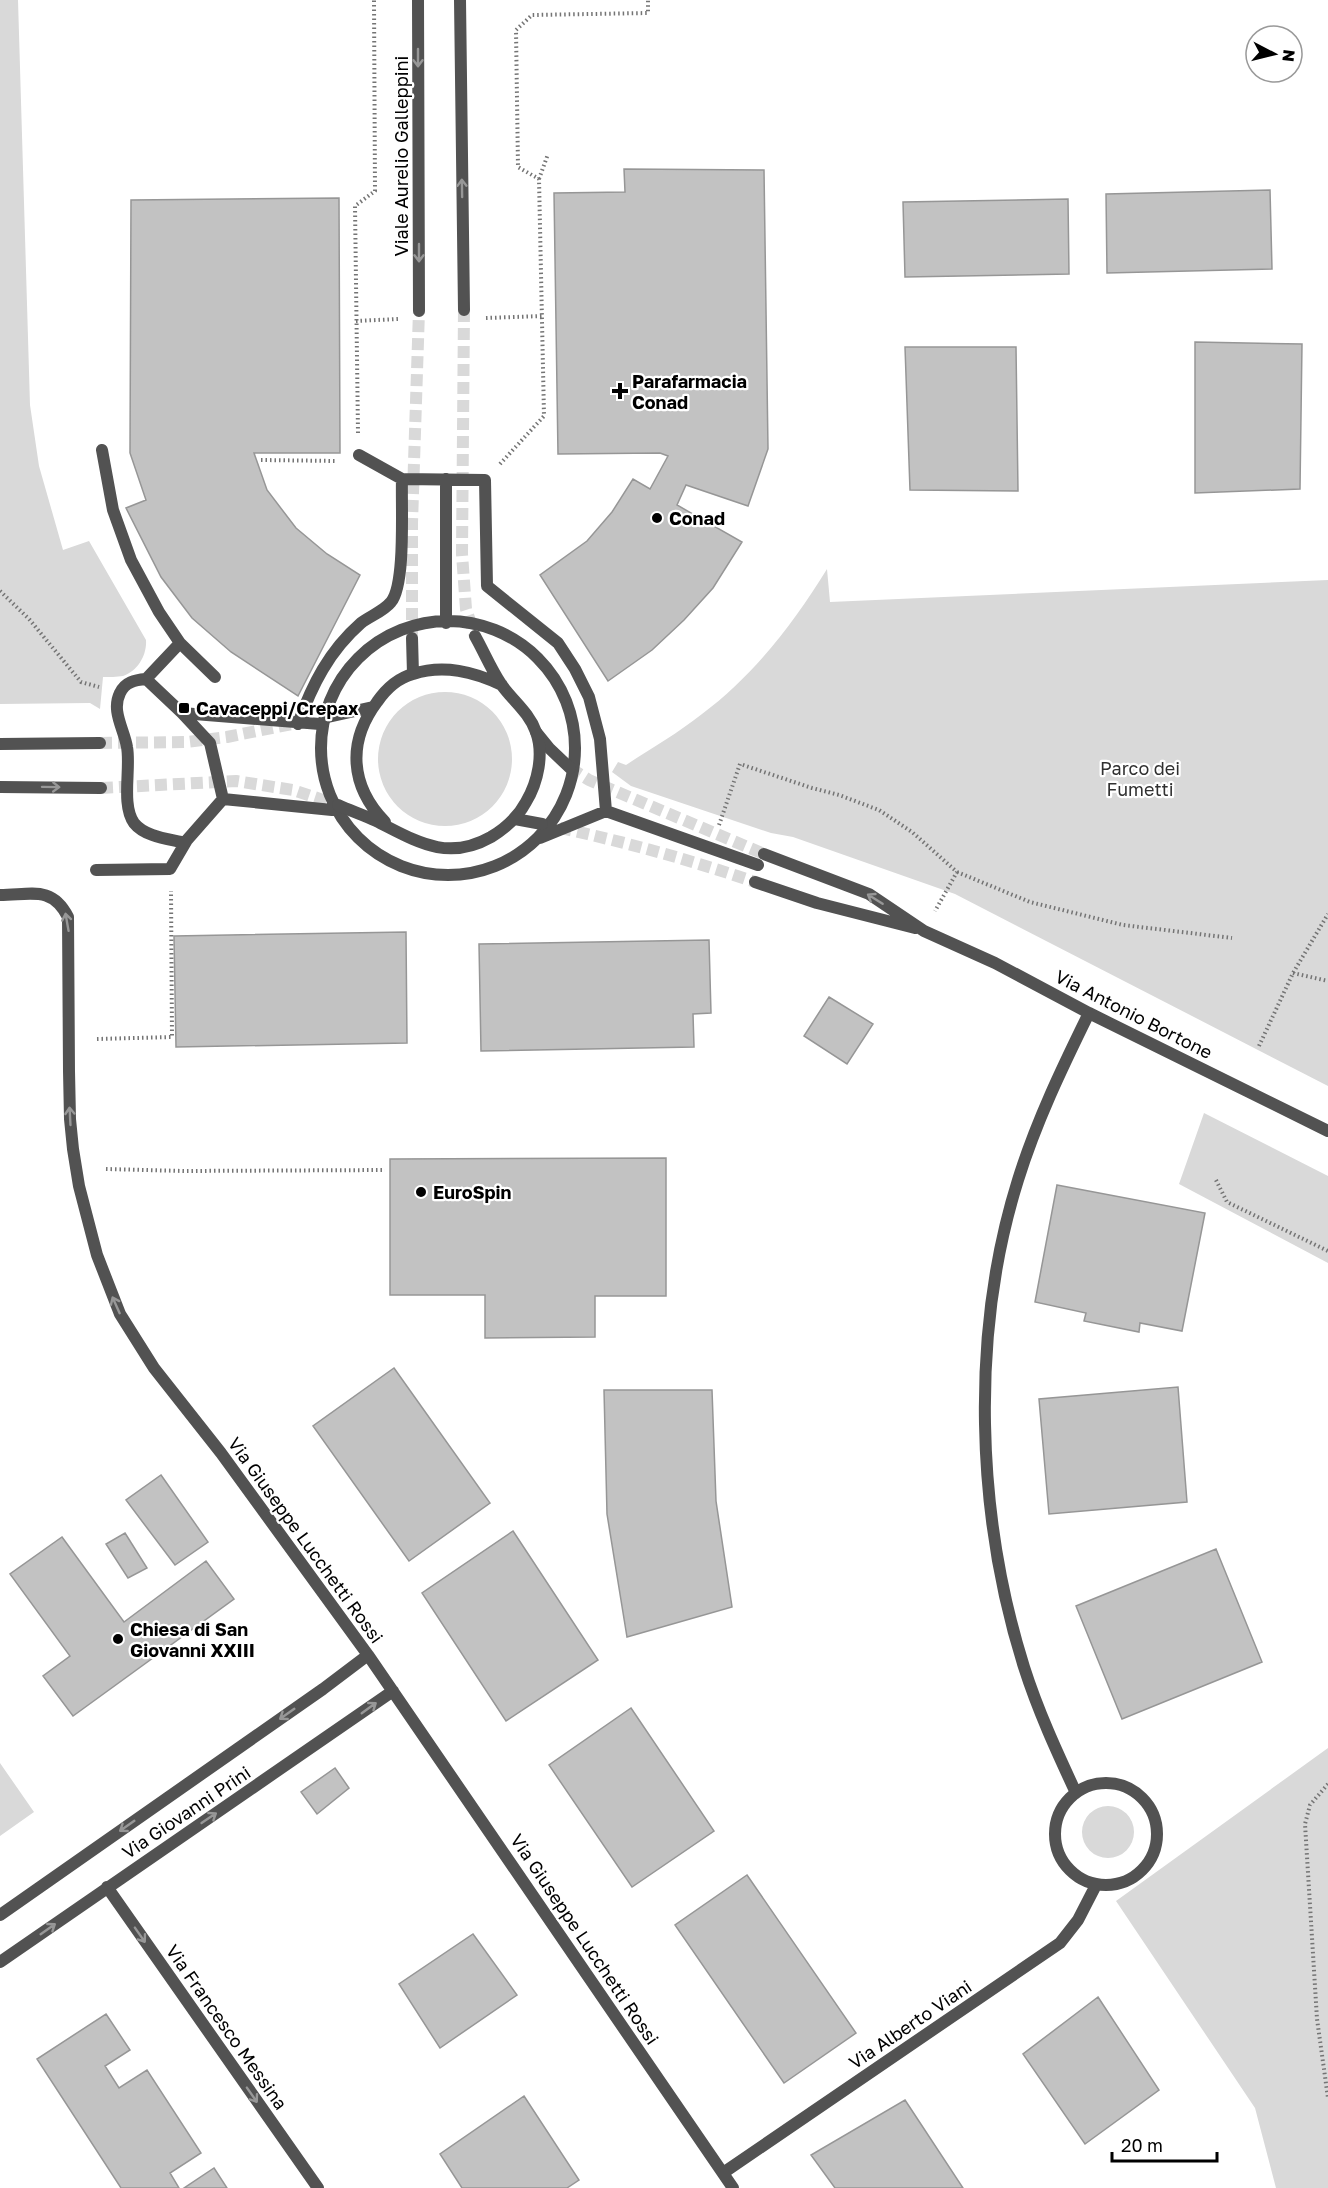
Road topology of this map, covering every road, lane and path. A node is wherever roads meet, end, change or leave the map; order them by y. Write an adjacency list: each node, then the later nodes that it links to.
1 (374, 0): 10 (path)
2 (418, 0): 8 (street, Viale Aurelio Galleppini, one-way to 8)
3 (460, 0): 7 (street, one-way to 3)
4 (648, 0): 6 (path)
5 (548, 154): 6 (path)
6 (539, 179): 14 (path)
7 (464, 310)
8 (419, 311)
9 (102, 450): 19 (street)
10 (358, 455): 11 (path); 12 (street)
11 (261, 460)
12 (402, 479): 13 (street); 28 (street)
13 (446, 479): 14 (street); 16 (street)
14 (485, 480): 37 (street)
15 (0, 591): 24 (path)
16 (446, 623): 27 (street); 41 (street)
17 (476, 636): 23 (street)
18 (412, 638): 20 (street)
19 (180, 643): 21 (street); 22 (street)
20 (413, 674): 23 (street); 25 (street)
21 (215, 677)
22 (146, 679): 24 (street); 26 (street)
23 (502, 685): 29 (street)
24 (119, 693): 42 (street)
25 (373, 707): 27 (street); 40 (street)
26 (182, 713): 28 (street); 35 (street)
27 (324, 721): 28 (street); 36 (street)
28 (298, 724)
29 (536, 732): 32 (street); 38 (street)
30 (100, 743): 31 (street)
31 (0, 744)
32 (570, 768)
33 (0, 788): 34 (street, one-way to 34)
34 (101, 788)
35 (223, 798): 36 (street); 42 (street)
36 (335, 807): 40 (street); 41 (street)
37 (606, 811): 41 (street); 43 (street, Via Antonio Bortone)
38 (515, 819): 39 (street); 40 (street)
39 (542, 824)
40 (395, 831)
41 (540, 838)
42 (185, 843): 44 (street)
43 (710, 848): 46 (path); 50 (street, Via Antonio Bortone, one-way to 43)
44 (170, 869): 45 (street); 55 (path)
45 (96, 870)
46 (957, 872): 50 (path); 51 (path)
47 (755, 882): 50 (street, Via Antonio Bortone)
48 (0, 895): 62 (street, Via Giuseppe Lucchetti Rossi, one-way to 48)
49 (1328, 914): 52 (path)
50 (924, 931): 54 (street, Via Antonio Bortone)
51 (1232, 938)
52 (1293, 973): 53 (path); 56 (path)
53 (1328, 981)
54 (1089, 1013): 57 (street, Via Antonio Bortone); 65 (street)
55 (98, 1039)
56 (1259, 1046)
57 (1328, 1131)
58 (106, 1169): 59 (path)
59 (385, 1170)
60 (1216, 1180): 61 (path)
61 (1328, 1251)
62 (368, 1655): 63 (street, Via Giuseppe Lucchetti Rossi); 68 (street, Via Giovanni Prini, one-way to 68)
63 (393, 1691): 67 (street, Via Giovanni Prini, one-way to 63); 71 (street, Via Giuseppe Lucchetti Rossi)
64 (1328, 1784): 70 (path)
65 (1076, 1793): 66 (street); 66 (street)
66 (1096, 1885): 71 (street, Via Alberto Viani)
67 (107, 1887): 69 (street, Via Giovanni Prini, one-way to 67); 72 (street, Via Francesco Messina, one-way to 72)
68 (0, 1915)
69 (0, 1962)
70 (1328, 2098)
71 (723, 2173): 73 (street, Via Giuseppe Lucchetti Rossi)
72 (318, 2188)
73 (734, 2188)

